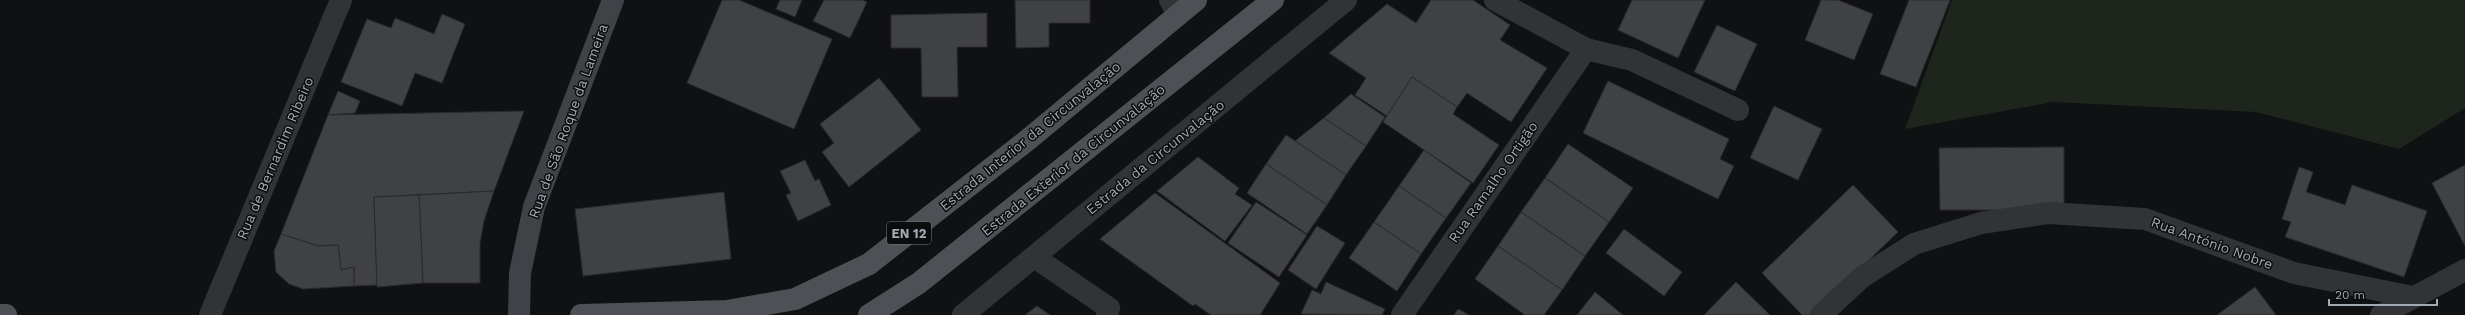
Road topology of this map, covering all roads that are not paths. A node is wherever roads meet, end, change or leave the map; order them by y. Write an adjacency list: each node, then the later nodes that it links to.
1 (341, 0): 15 (street, Rua de Bernardim Ribeiro)
2 (613, 0): 16 (main road, Rua de São Roque da Lameira)
3 (1196, 0): 7 (main road, Estrada Interior da Circunvalação / EN 12)
4 (1273, 0): 18 (main road, Estrada Exterior da Circunvalação)
5 (1346, 0): 10 (street, Estrada da Circunvalação)
6 (1496, 0): 8 (street)
7 (1174, 7): 17 (main road, Estrada Interior da Circunvalação / EN 12)
8 (1586, 49): 9 (street); 21 (street, Rua Ramalho Ortigão)
9 (1738, 110)
10 (1034, 257): 19 (street, Estrada da Circunvalação); 20 (street)
11 (2465, 270): 12 (street)
12 (2413, 297): 22 (street, Rua António Nobre); 23 (street)
13 (0, 315): 14 (main road)
14 (6, 315)
15 (210, 315)
16 (520, 315)
17 (581, 315)
18 (869, 315)
19 (963, 315)
20 (1107, 315)
21 (1402, 315)
22 (1821, 315)
23 (2381, 315)

